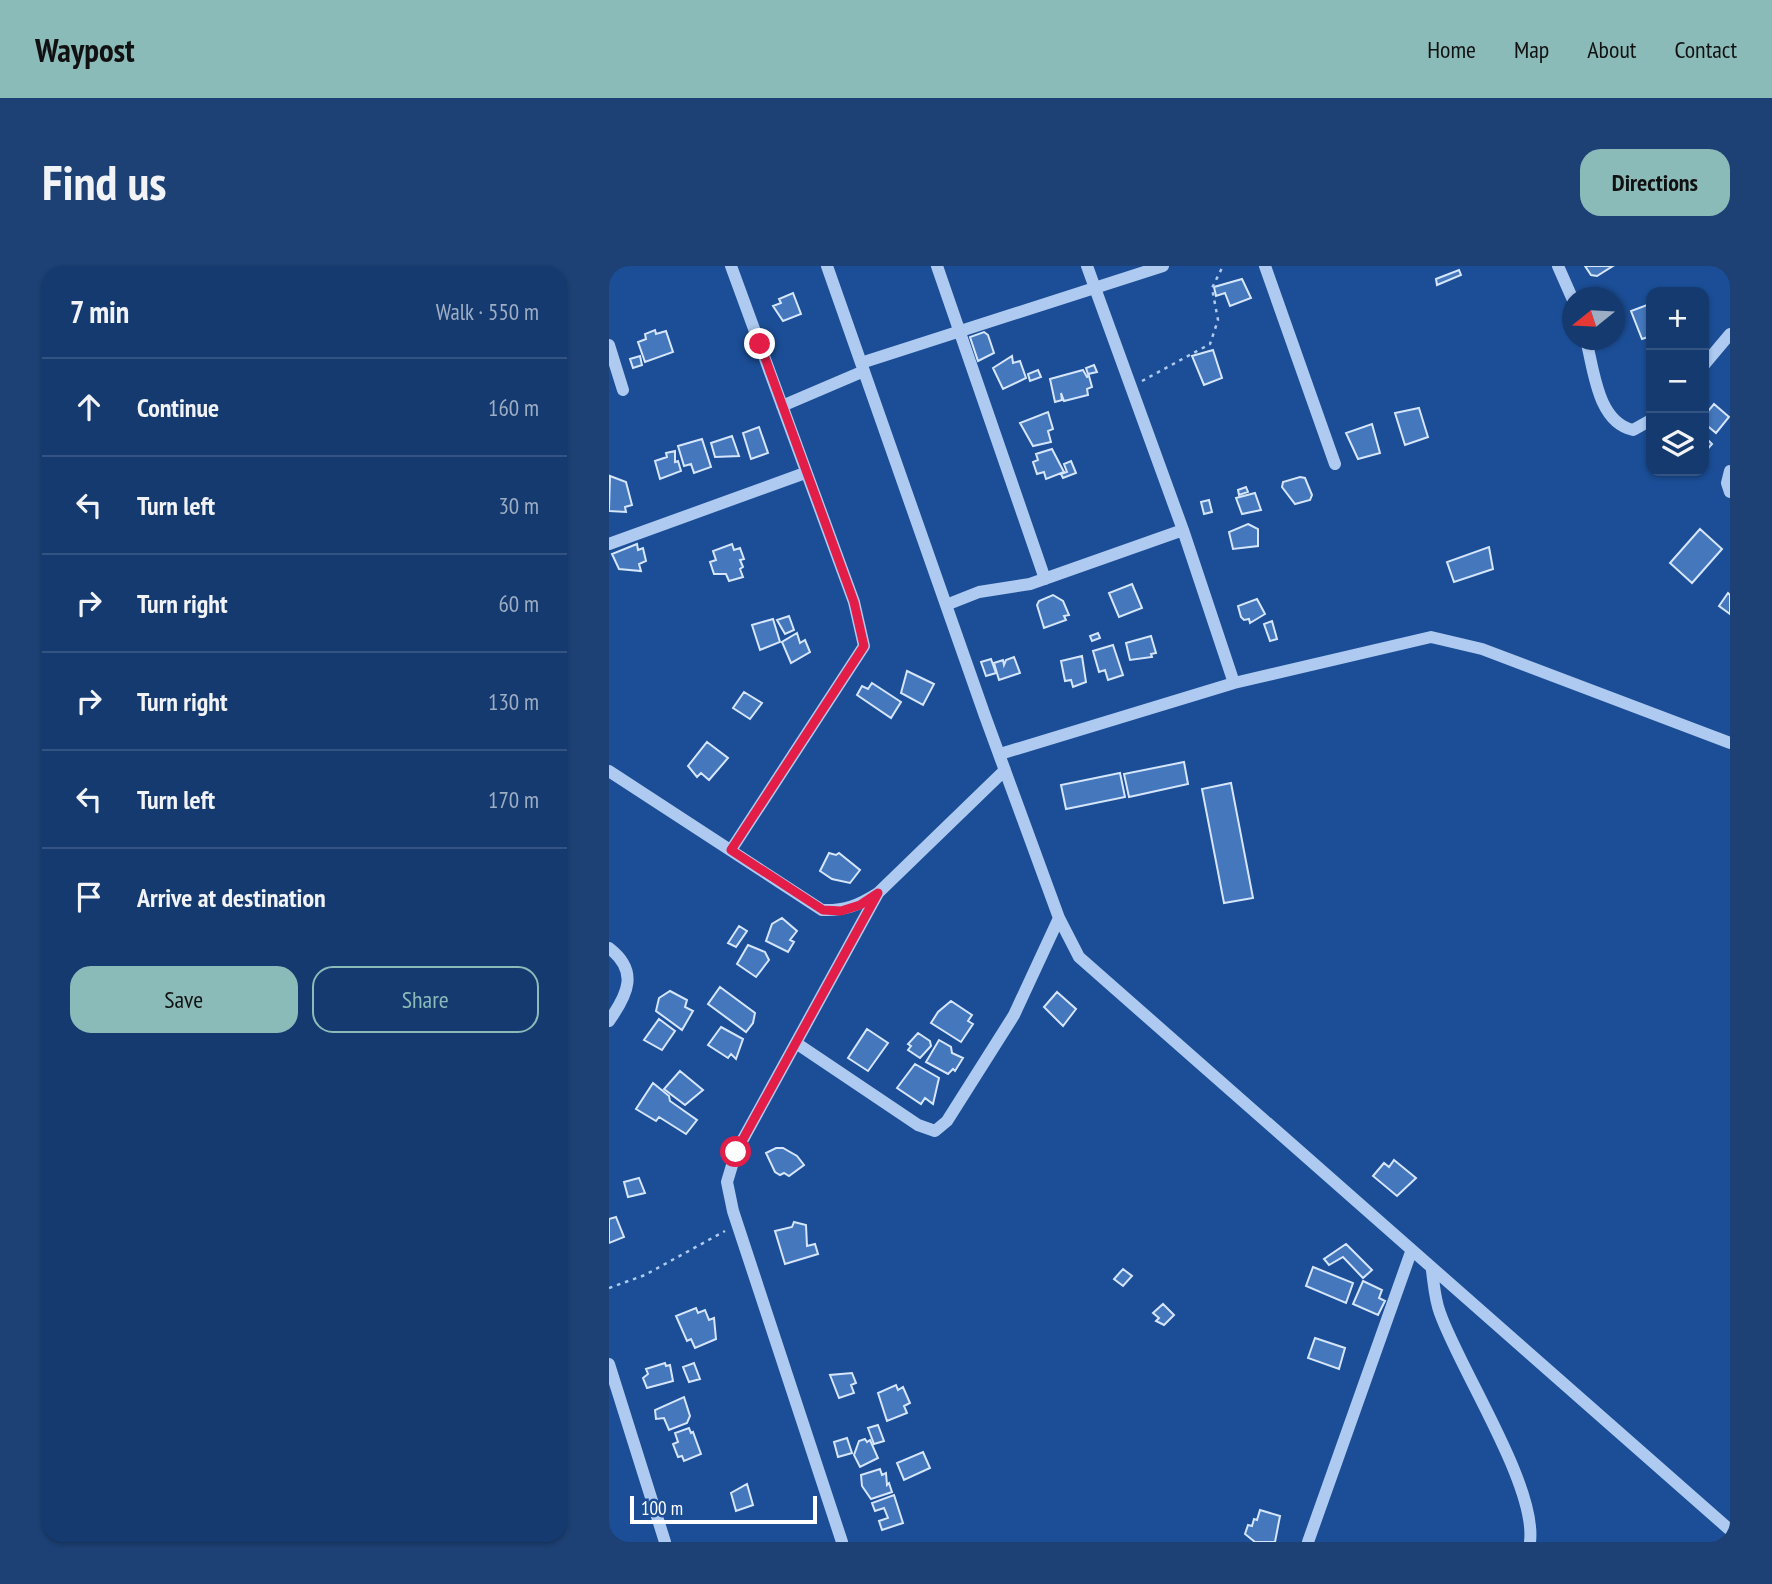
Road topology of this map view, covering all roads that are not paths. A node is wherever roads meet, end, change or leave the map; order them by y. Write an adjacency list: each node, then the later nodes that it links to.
1 (731, 266): 17 (street)
2 (827, 266): 15 (street)
3 (937, 266): 10 (street)
4 (1087, 266): 8 (street)
5 (1163, 266): 8 (street)
6 (1265, 266): 19 (street)
7 (1558, 266): 9 (street)
8 (1093, 287): 10 (street); 23 (street)
9 (1567, 287)
10 (960, 333): 15 (street); 25 (street)
11 (1730, 334): 14 (street)
12 (609, 345): 16 (street)
13 (1589, 350): 18 (street)
14 (1709, 359)
15 (863, 367): 17 (street); 26 (street)
16 (623, 390)
17 (782, 406): 21 (street)
18 (1646, 422)
19 (1335, 464)
20 (1730, 471): 22 (street)
21 (805, 473): 24 (street); 32 (street)
22 (1730, 492)
23 (1183, 530): 25 (street); 27 (street)
24 (609, 544)
25 (1045, 579): 26 (street)
26 (946, 605): 29 (street)
27 (1234, 683): 28 (street); 29 (street)
28 (1730, 743)
29 (1000, 754): 30 (street)
30 (1005, 770): 33 (street); 34 (street)
31 (609, 771): 32 (street)
32 (731, 850): 33 (street)
33 (878, 893): 37 (street)
34 (1059, 918): 37 (street); 38 (street)
35 (609, 948): 36 (street)
36 (609, 1021)
37 (796, 1043): 43 (street)
38 (1411, 1252): 39 (street); 44 (street)
39 (1432, 1270): 41 (street); 45 (street)
40 (609, 1364): 42 (street)
41 (1730, 1530)
42 (665, 1542)
43 (842, 1542)
44 (1308, 1542)
45 (1530, 1542)

